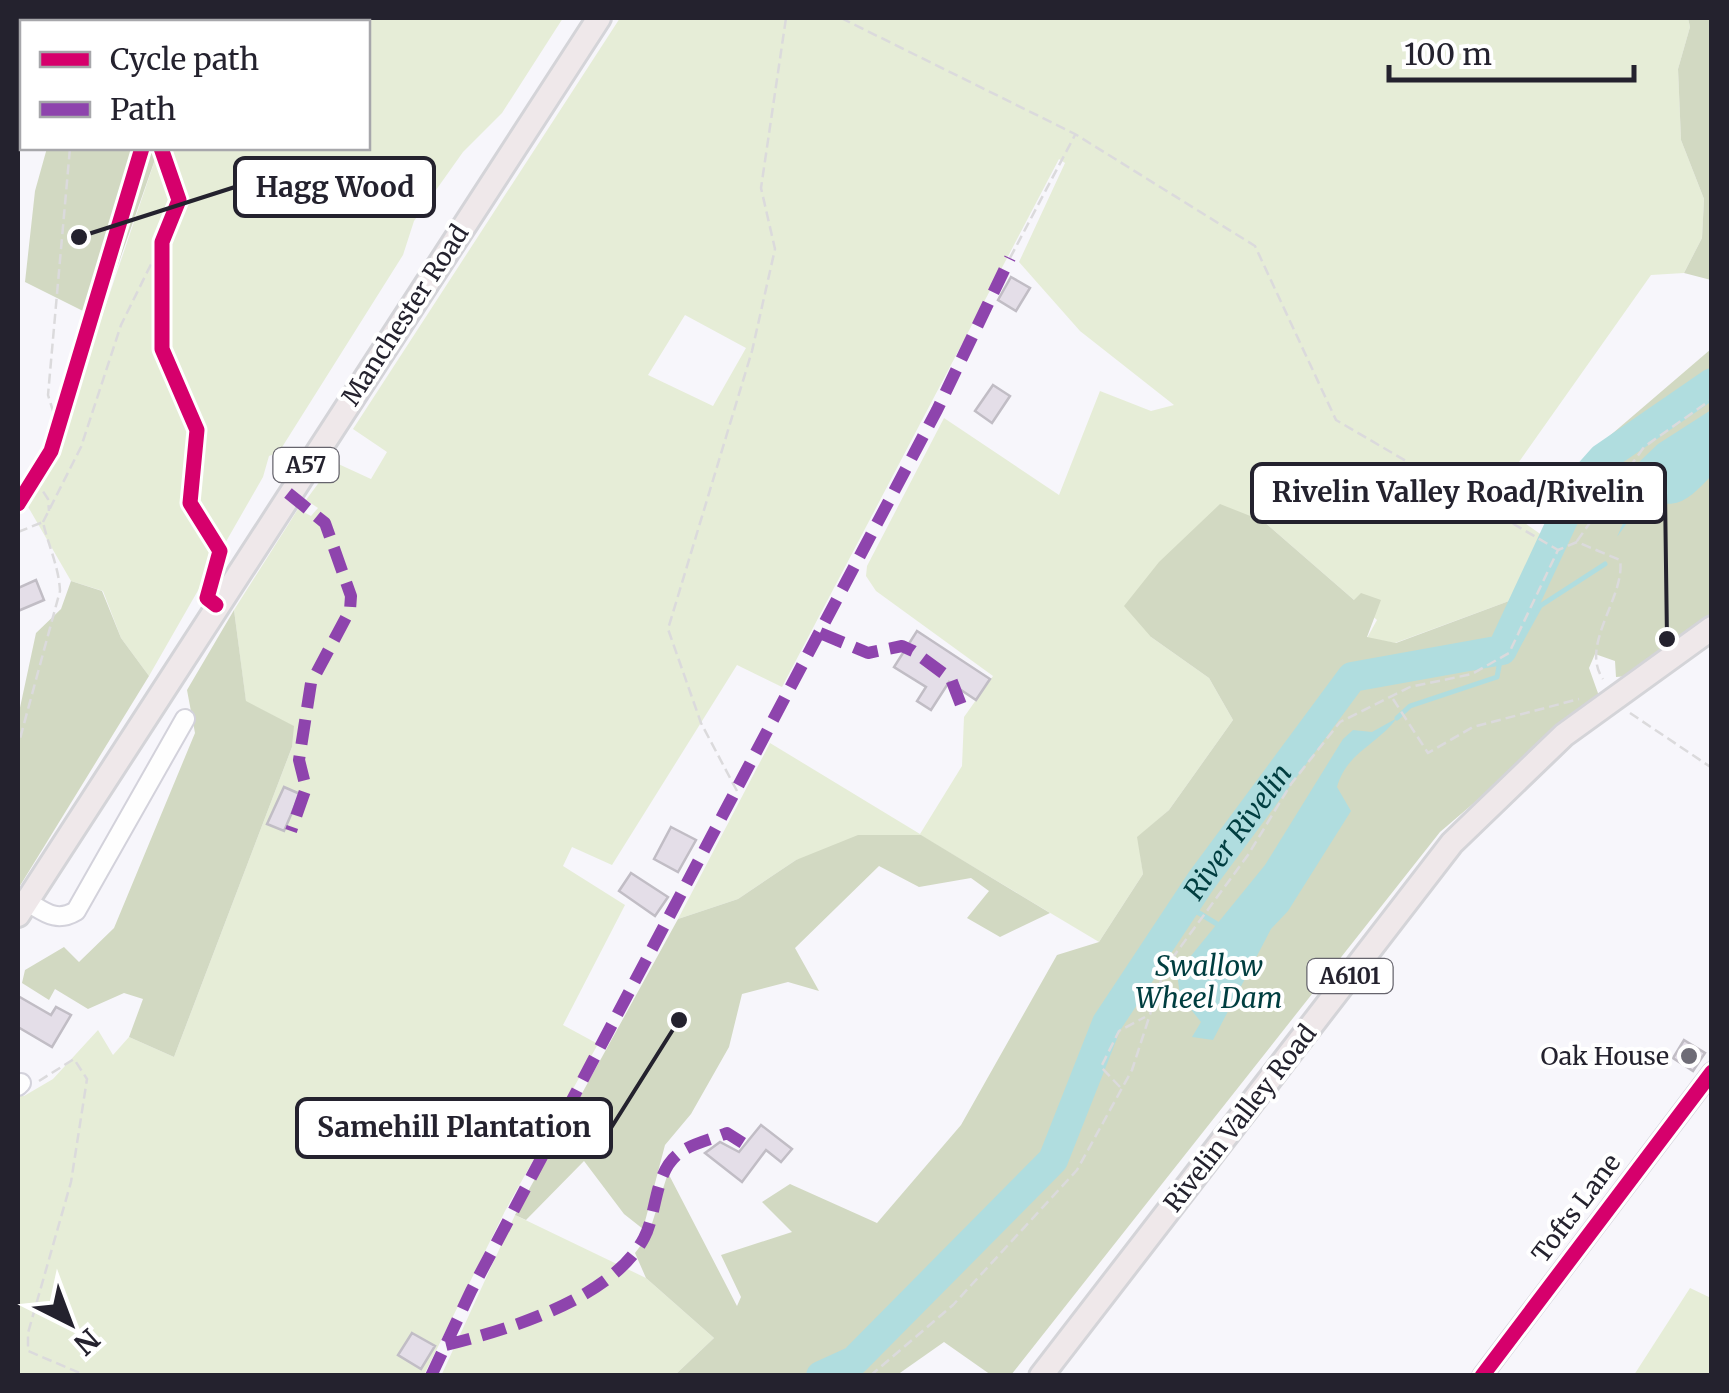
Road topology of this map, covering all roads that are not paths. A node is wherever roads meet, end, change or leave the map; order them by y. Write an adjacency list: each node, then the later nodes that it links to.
1 (599, 18): 4 (main road, Manchester Road / A57)
2 (1712, 628): 6 (main road, Rivelin Valley Road / A6101)
3 (185, 719): 4 (street)
4 (22, 908)
5 (1712, 1072): 7 (street, Tofts Lane)
6 (1041, 1376)
7 (1482, 1376)

